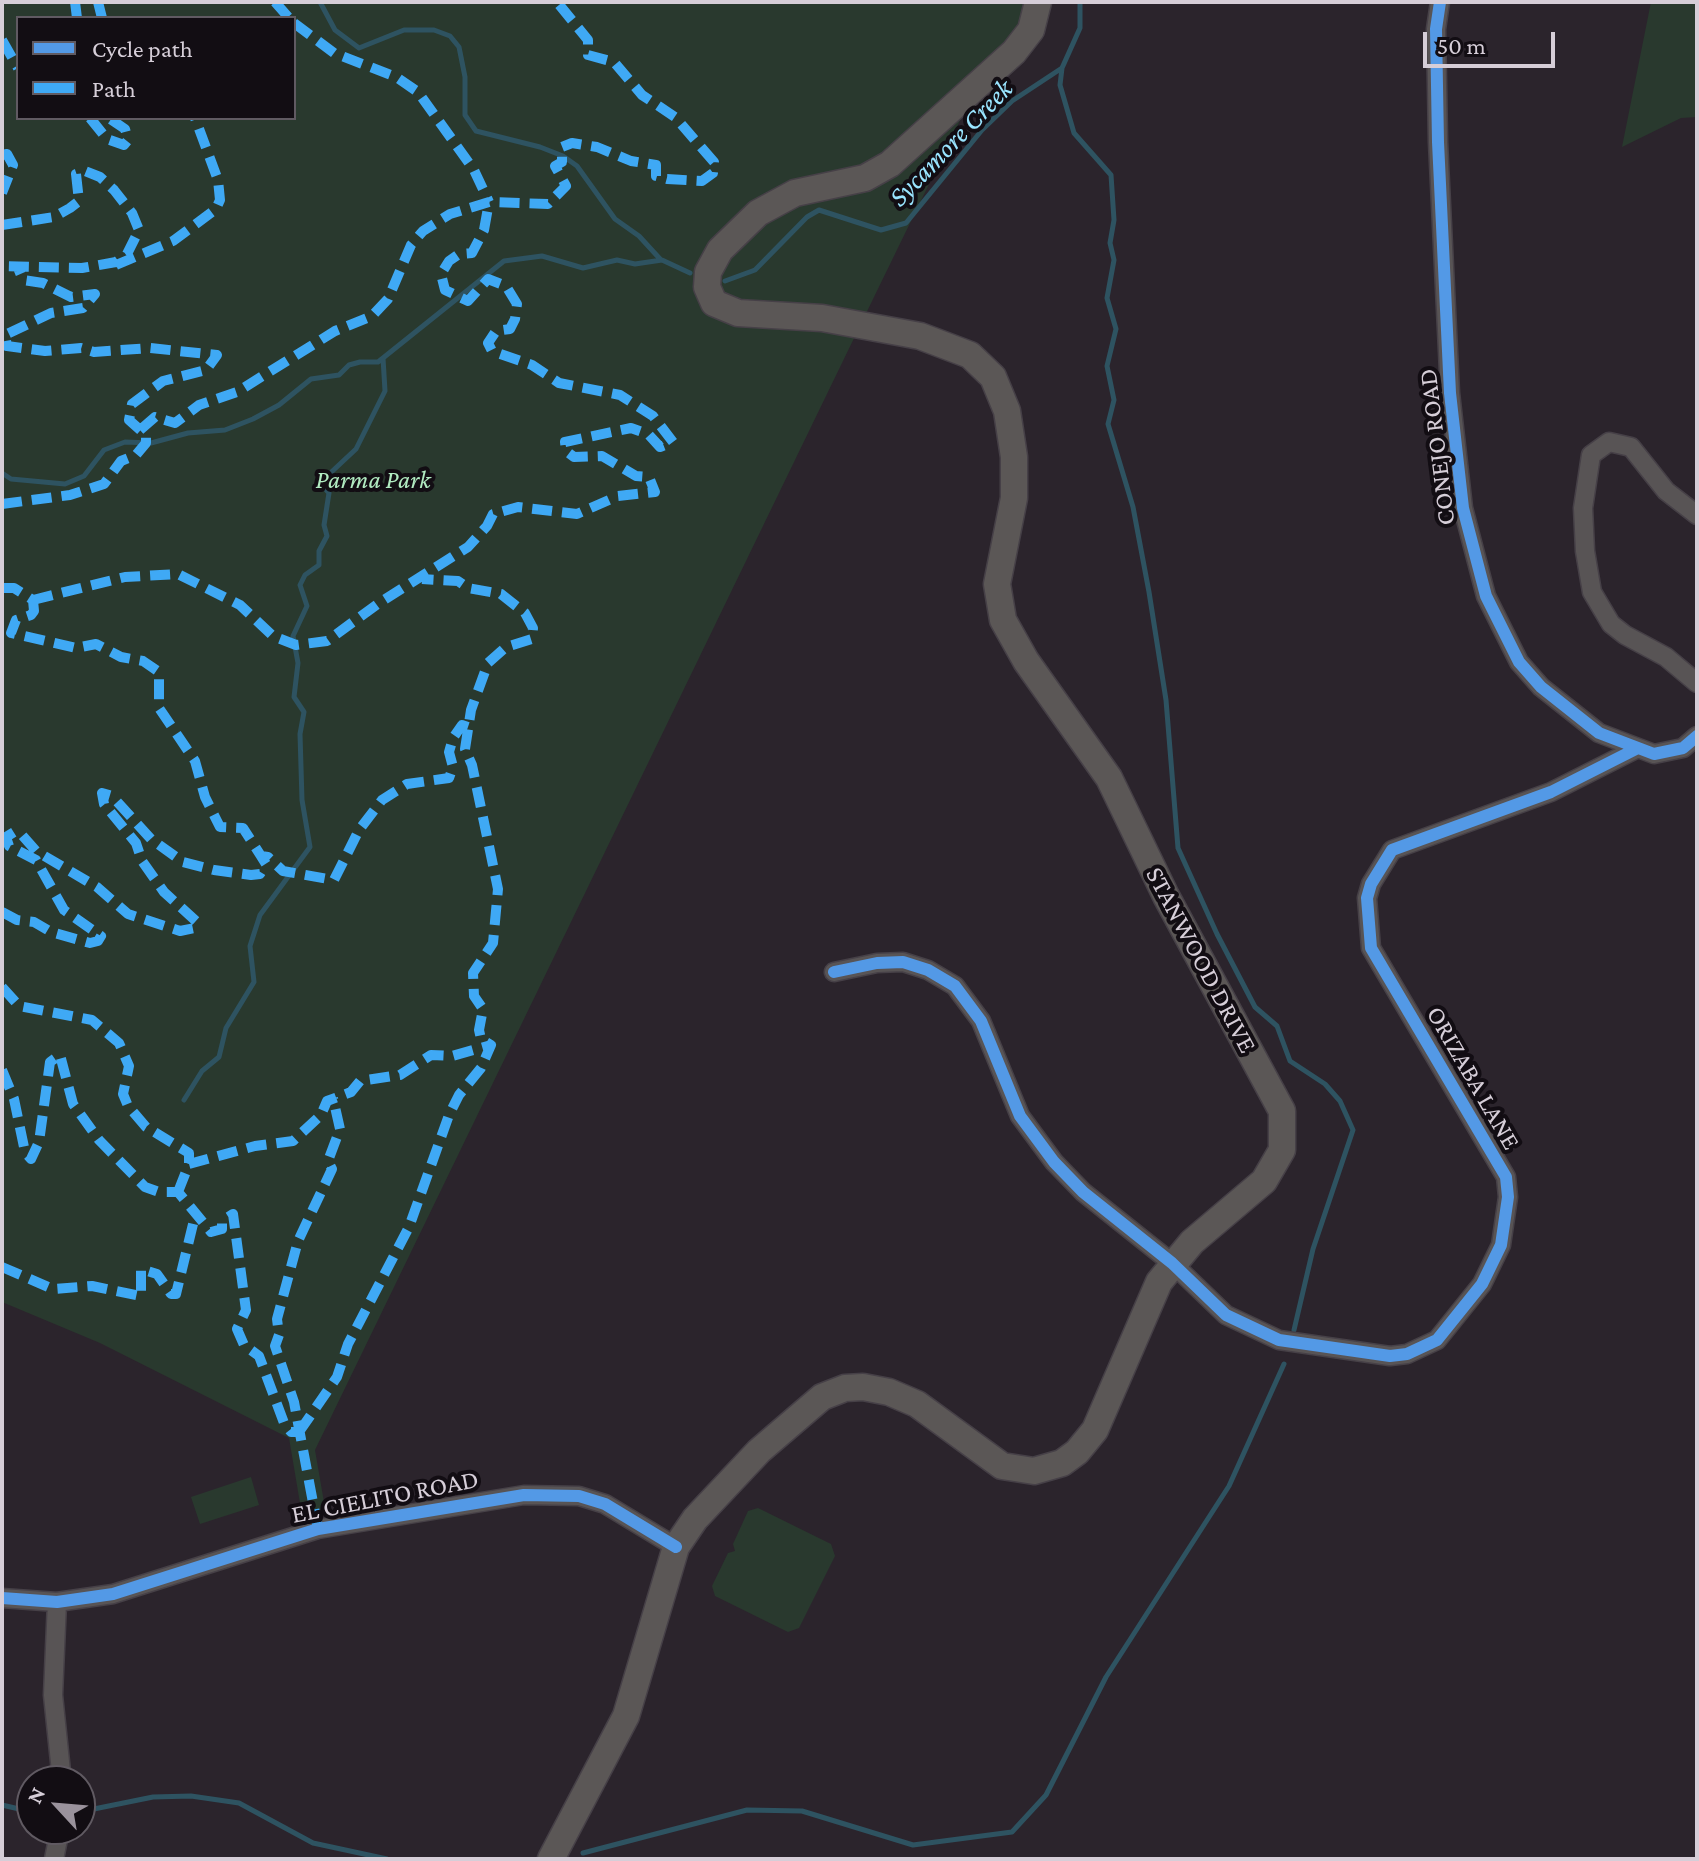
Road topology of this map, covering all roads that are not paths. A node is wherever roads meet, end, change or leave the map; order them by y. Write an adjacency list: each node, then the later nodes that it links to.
1 (1038, 2): 8 (main road, STANWOOD DRIVE)
2 (1440, 2): 6 (street, CONEJO ROAD)
3 (1697, 515): 4 (street)
4 (1697, 683)
5 (1697, 736): 6 (street, CONEJO ROAD)
6 (1636, 749): 8 (street, ORIZABA LANE)
7 (834, 972): 8 (street, ORIZABA LANE)
8 (1172, 1263): 9 (main road, STANWOOD DRIVE)
9 (676, 1547): 11 (street, EL CIELITO ROAD); 13 (main road, STANWOOD DRIVE)
10 (2, 1598): 11 (street, EL CIELITO ROAD)
11 (57, 1602): 12 (street)
12 (60, 1765)
13 (551, 1859)

